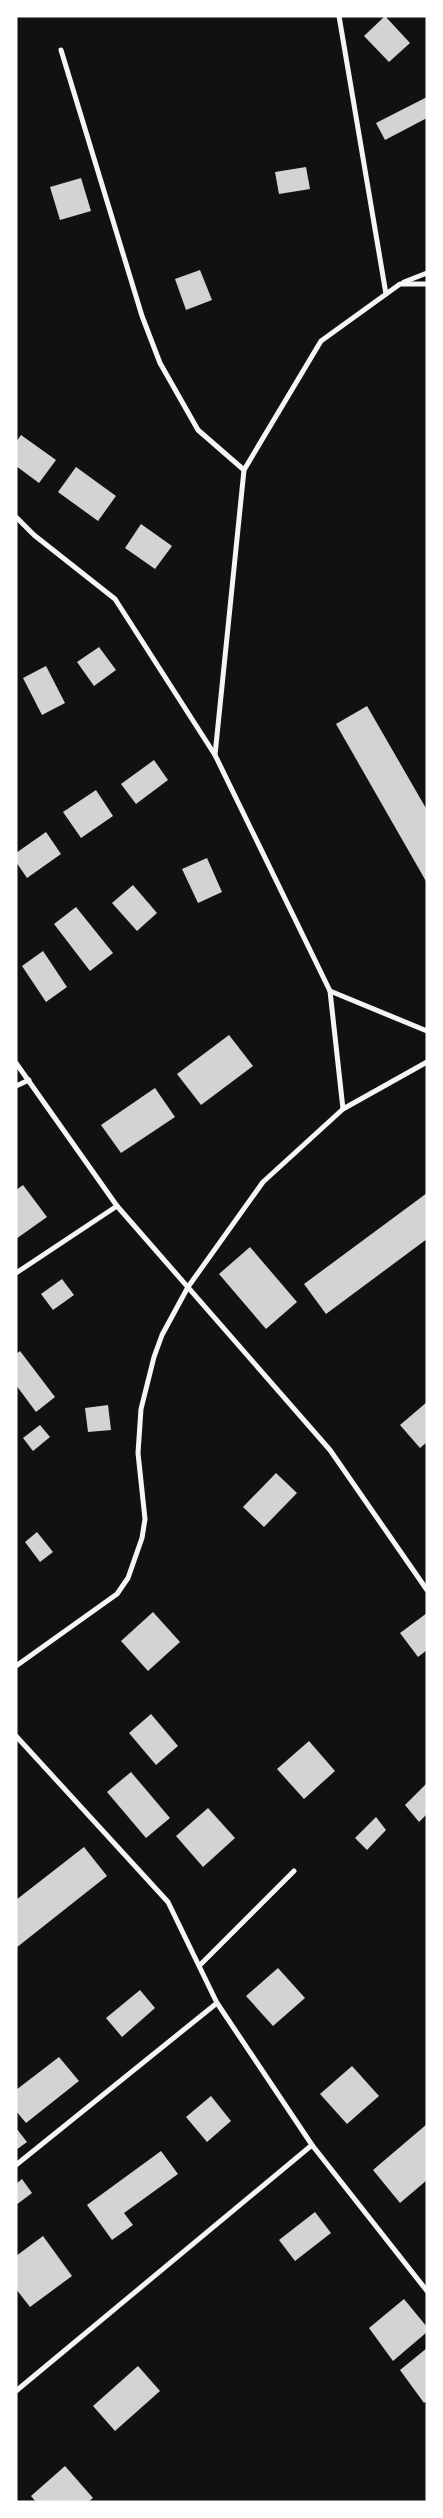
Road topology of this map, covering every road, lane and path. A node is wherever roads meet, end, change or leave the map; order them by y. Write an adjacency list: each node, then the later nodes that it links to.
1 (339, 16): 6 (street)
2 (61, 50): 7 (street)
3 (427, 273): 4 (street)
4 (400, 284): 5 (street); 6 (street)
5 (427, 284)
6 (386, 294): 7 (street)
7 (244, 470): 9 (street)
8 (16, 517): 9 (street)
9 (215, 755): 10 (street)
10 (330, 991): 11 (street); 16 (street)
11 (427, 1031)
12 (427, 1062): 16 (street)
13 (16, 1063): 14 (street)
14 (28, 1080): 15 (street); 17 (street)
15 (16, 1086)
16 (343, 1109): 19 (street)
17 (117, 1206): 18 (street); 19 (street)
18 (16, 1273)
19 (188, 1287): 20 (street); 21 (street)
20 (427, 1590)
21 (16, 1666)
22 (16, 1736): 24 (street)
23 (294, 1870): 24 (street)
24 (200, 1965): 25 (street)
25 (217, 2003): 26 (street); 27 (street)
26 (312, 2145): 28 (street); 29 (street)
27 (16, 2166)
28 (427, 2291)
29 (16, 2391)

